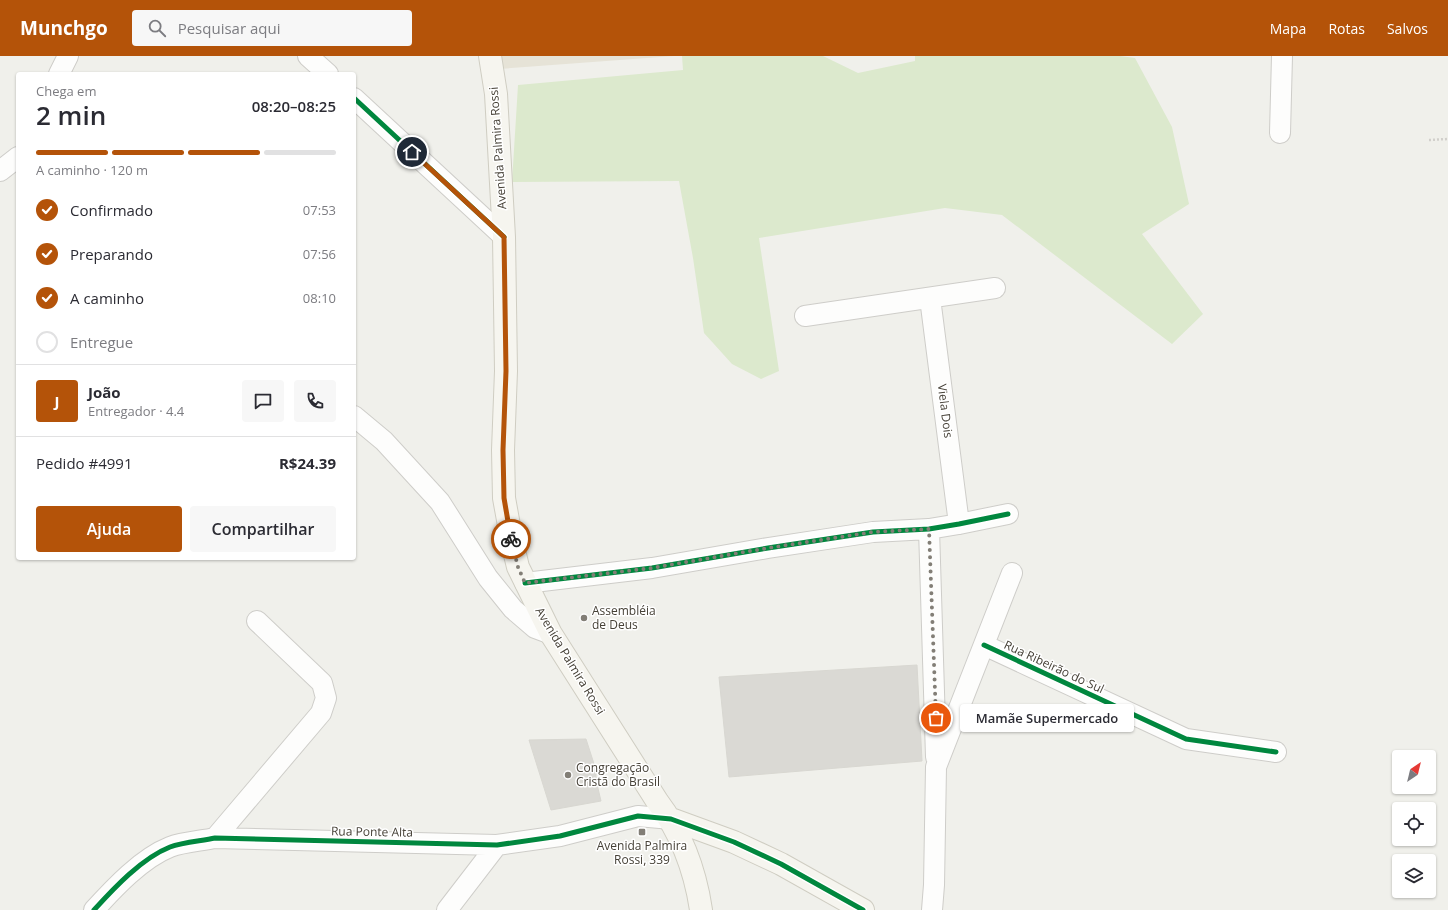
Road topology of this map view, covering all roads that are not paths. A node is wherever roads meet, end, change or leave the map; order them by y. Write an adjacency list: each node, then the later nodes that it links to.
1 (68, 56): 5 (street)
2 (308, 56): 6 (street)
3 (490, 56): 11 (main road, Avenida Palmira Rossi)
4 (1282, 56): 8 (street)
5 (60, 72)
6 (326, 72)
7 (356, 100): 11 (street)
8 (1280, 133)
9 (16, 159): 10 (street)
10 (0, 171)
11 (504, 237): 20 (main road, Avenida Palmira Rossi)
12 (995, 288): 13 (street)
13 (930, 298): 14 (street); 17 (street, Viela Dois)
14 (805, 316)
15 (356, 418): 22 (street)
16 (1008, 514): 17 (street)
17 (959, 524): 18 (street)
18 (929, 529): 20 (street); 25 (street)
19 (1012, 573): 23 (street)
20 (525, 583): 22 (main road, Avenida Palmira Rossi)
21 (257, 621): 27 (street)
22 (551, 634): 26 (main road, Avenida Palmira Rossi)
23 (984, 645): 24 (street, Rua Ribeirão do Sul); 25 (street)
24 (1276, 752)
25 (936, 767): 33 (street)
26 (671, 819): 28 (street, Rua Ponte Alta); 31 (main road, Avenida Palmira Rossi); 32 (main road)
27 (215, 838): 28 (street, Rua Ponte Alta); 29 (street, Rua Ponte Alta)
28 (497, 845): 30 (street)
29 (94, 910)
30 (447, 910)
31 (702, 910)
32 (863, 910)
33 (932, 910)

